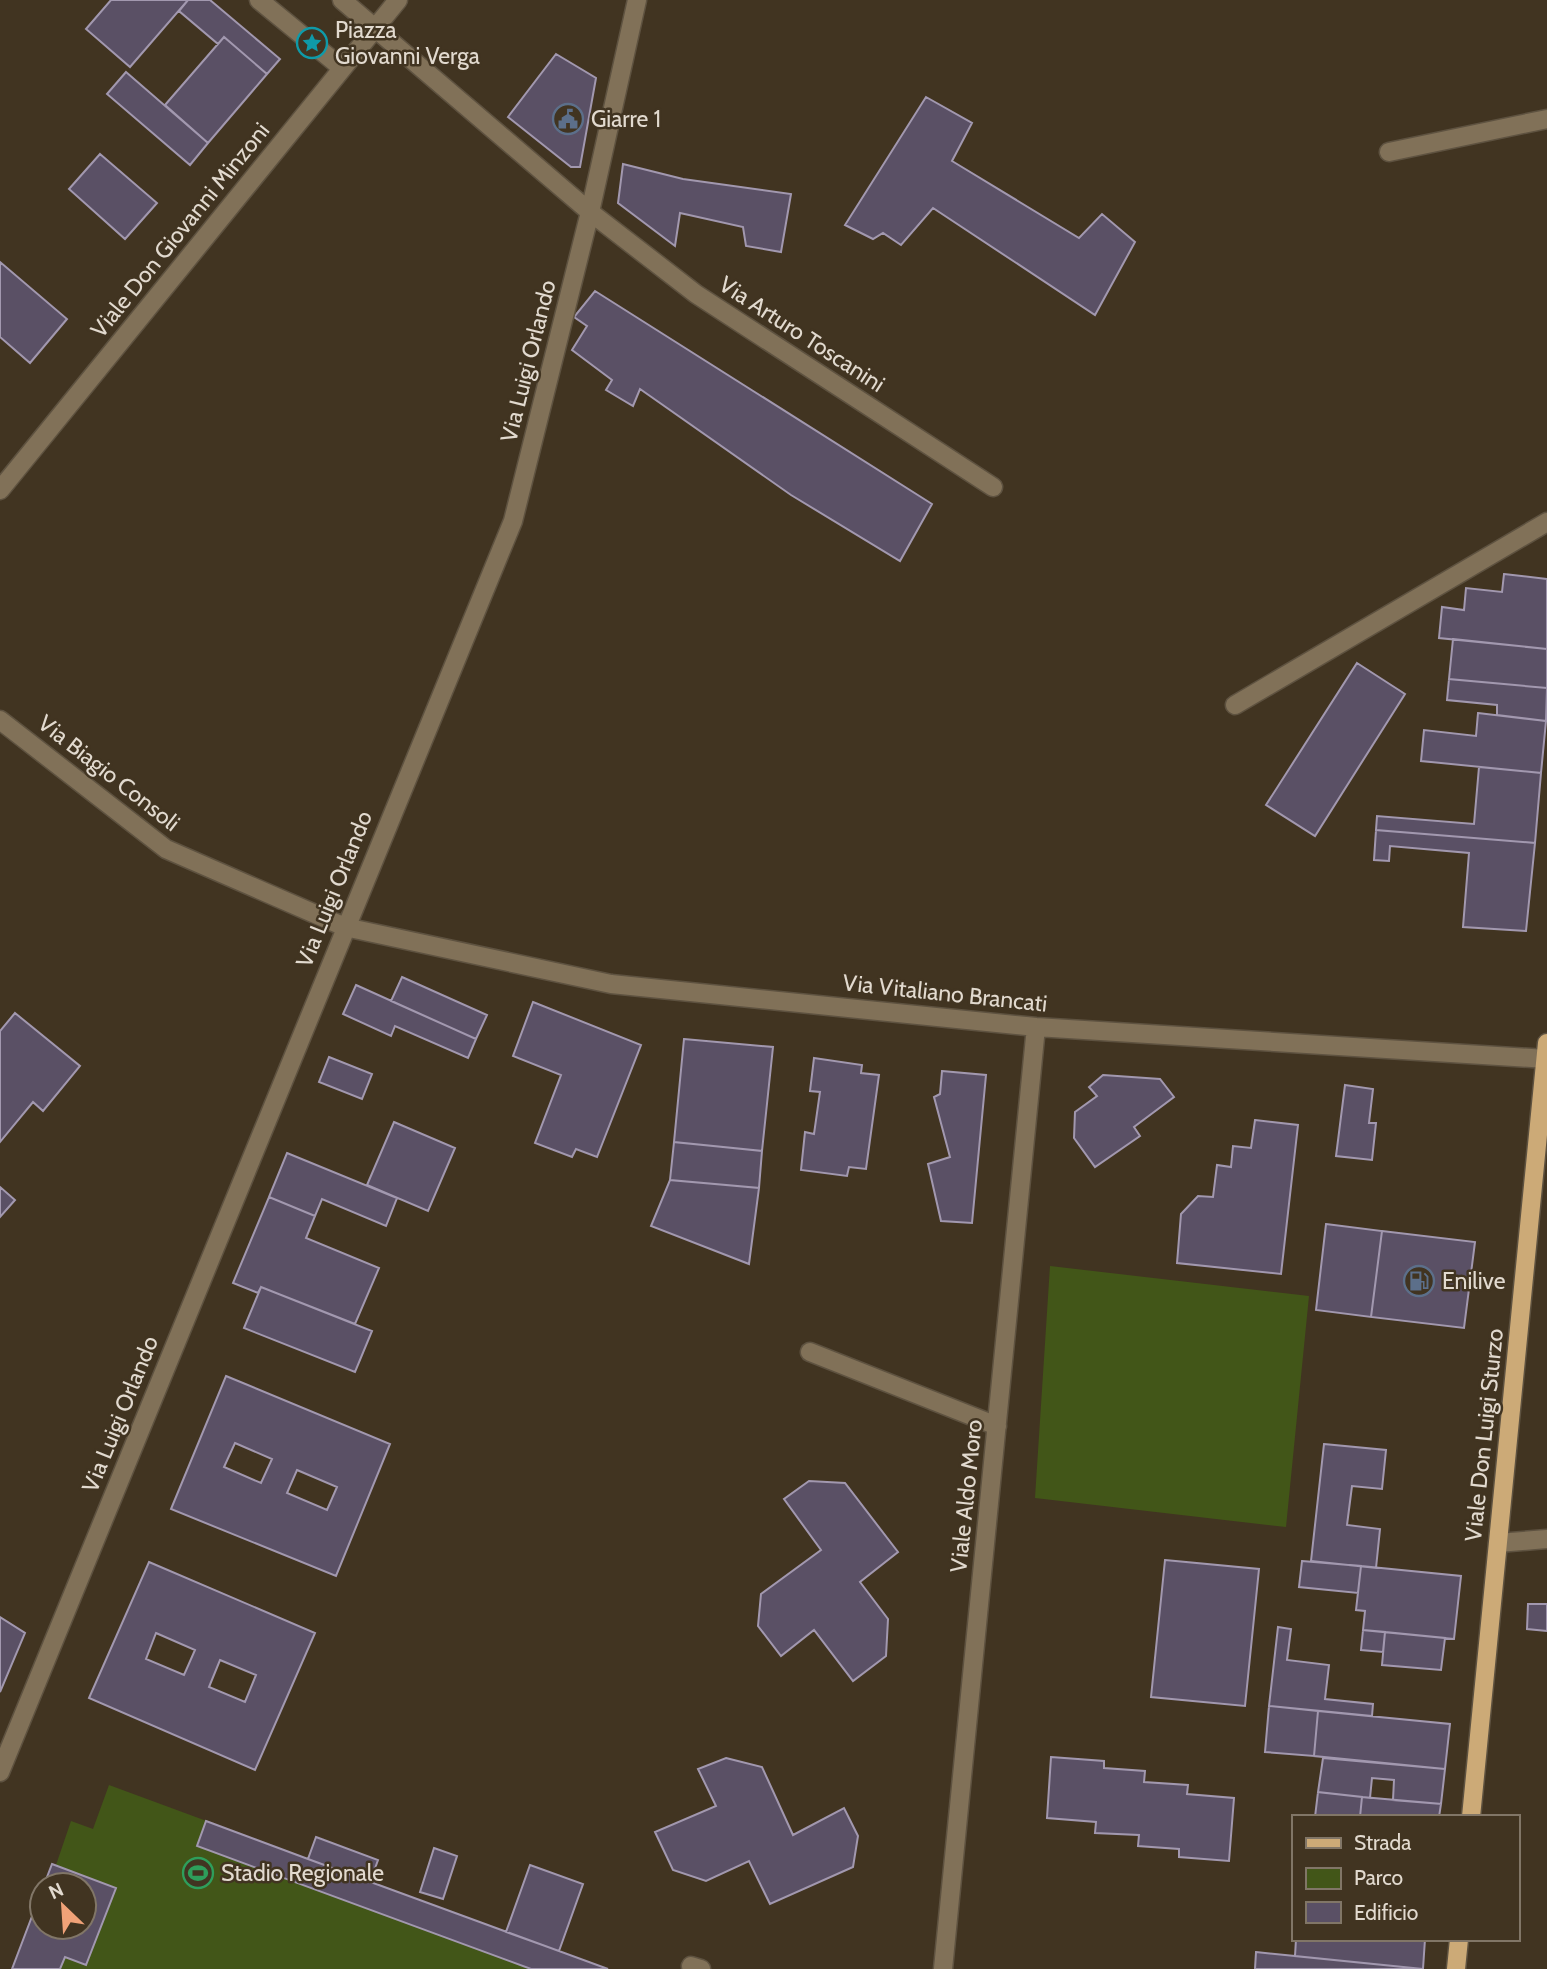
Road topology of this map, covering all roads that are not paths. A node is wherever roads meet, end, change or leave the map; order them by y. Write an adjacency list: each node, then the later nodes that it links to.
1 (259, 0): 6 (street)
2 (342, 0): 5 (street, Via Arturo Toscanini)
3 (398, 0): 5 (street, Viale Don Giovanni Minzoni)
4 (637, 0): 9 (street, Via Luigi Orlando)
5 (375, 28): 6 (street, Viale Don Giovanni Minzoni); 9 (street, Via Arturo Toscanini)
6 (342, 68): 11 (street, Viale Don Giovanni Minzoni)
7 (1547, 119): 8 (street)
8 (1389, 152)
9 (590, 212): 10 (street, Via Arturo Toscanini); 15 (street, Via Luigi Orlando)
10 (993, 487)
11 (0, 490)
12 (1547, 522): 13 (street)
13 (1235, 705)
14 (0, 720): 15 (street, Via Biagio Consoli)
15 (345, 927): 16 (street, Via Vitaliano Brancati); 22 (street, Via Luigi Orlando)
16 (1036, 1027): 17 (street, Via Vitaliano Brancati); 19 (street, Viale Aldo Moro)
17 (1546, 1054): 21 (main road, Viale Don Luigi Sturzo)
18 (810, 1352): 19 (street)
19 (997, 1426): 25 (street, Viale Aldo Moro)
20 (1547, 1539): 21 (street)
21 (1498, 1543): 23 (main road, Viale Don Luigi Sturzo)
22 (0, 1772)
23 (1471, 1815)
24 (1459, 1941): 26 (main road)
25 (943, 1969)
26 (1456, 1969)

